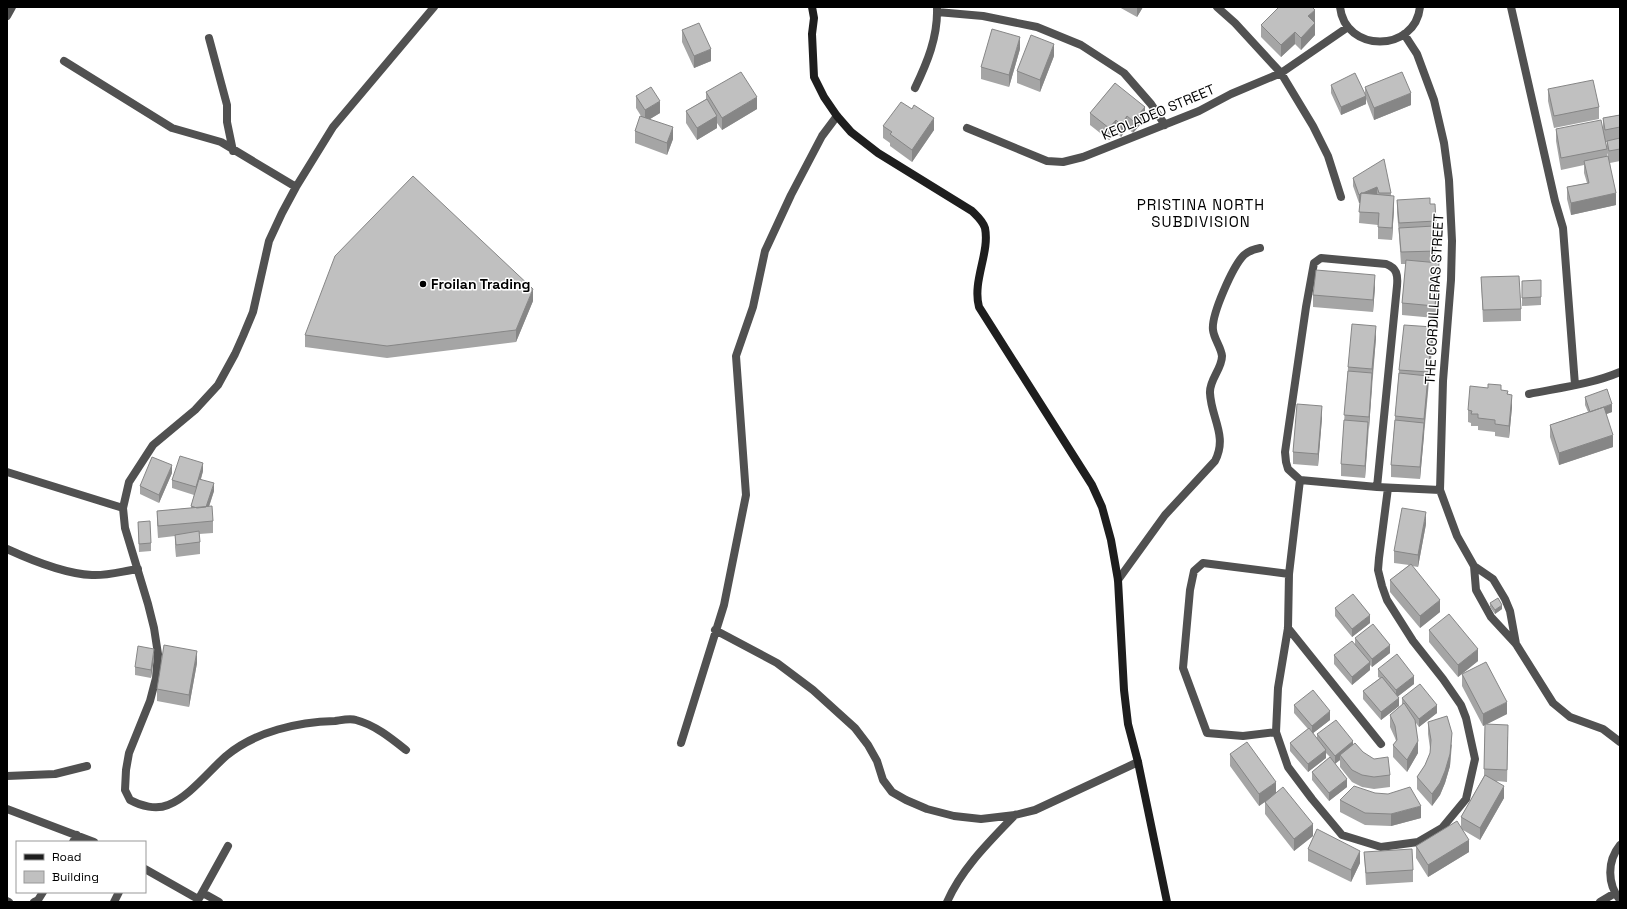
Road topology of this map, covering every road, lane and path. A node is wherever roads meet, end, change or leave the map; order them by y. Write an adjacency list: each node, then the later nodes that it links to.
1 (12, 7): 9 (street)
2 (434, 7): 20 (street)
3 (812, 7): 16 (street)
4 (1217, 7): 14 (street)
5 (1340, 7): 10 (street)
6 (1420, 7): 11 (street)
7 (1511, 7): 24 (street)
8 (937, 10): 15 (street); 17 (street)
9 (7, 16)
10 (1348, 27): 11 (street); 14 (street, KEOLADEO STREET)
11 (1404, 34): 30 (street, THE CORDILLERAS STREET)
12 (209, 38): 19 (street)
13 (64, 61): 19 (street)
14 (1281, 73): 17 (street, KEOLADEO STREET); 21 (street)
15 (915, 88)
16 (836, 116): 36 (street); 38 (street)
17 (1165, 126): 18 (street, KEOLADEO STREET)
18 (967, 128)
19 (233, 151): 20 (street)
20 (296, 187): 31 (street)
21 (1341, 197)
22 (1260, 248): 36 (street)
23 (1620, 372): 24 (street)
24 (1576, 384): 25 (street)
25 (1529, 394)
26 (7, 472): 31 (street)
27 (1300, 480): 28 (street); 28 (street); 35 (street)
28 (1377, 487): 29 (street)
29 (1388, 488): 30 (street); 40 (street)
30 (1440, 490): 33 (street, THE CORDILLERAS STREET)
31 (123, 508): 34 (street)
32 (7, 549): 34 (street)
33 (1474, 566): 39 (street, THE CORDILLERAS STREET); 39 (street, THE CORDILLERAS STREET)
34 (138, 569): 44 (street)
35 (1289, 574): 37 (street); 40 (street)
36 (1118, 580): 45 (street)
37 (1288, 628): 40 (street); 43 (street)
38 (715, 630): 42 (street); 49 (street)
39 (1516, 644): 41 (street, THE CORDILLERAS STREET)
40 (1276, 732)
41 (1620, 742)
42 (681, 743)
43 (1381, 744)
44 (406, 750)
45 (1138, 762): 49 (street); 64 (street)
46 (87, 766): 47 (street)
47 (7, 776)
48 (7, 809): 50 (street)
49 (1015, 815): 63 (street)
50 (75, 838): 51 (street)
51 (89, 841)
52 (1620, 845): 57 (street)
53 (228, 846): 58 (street)
54 (146, 869): 58 (street)
55 (42, 893): 60 (street)
56 (118, 893): 61 (street)
57 (1614, 894): 59 (street); 65 (street)
58 (199, 898): 62 (street)
59 (1620, 900)
60 (34, 902)
61 (114, 902)
62 (219, 902)
63 (947, 902)
64 (1167, 902)
65 (1600, 902)

